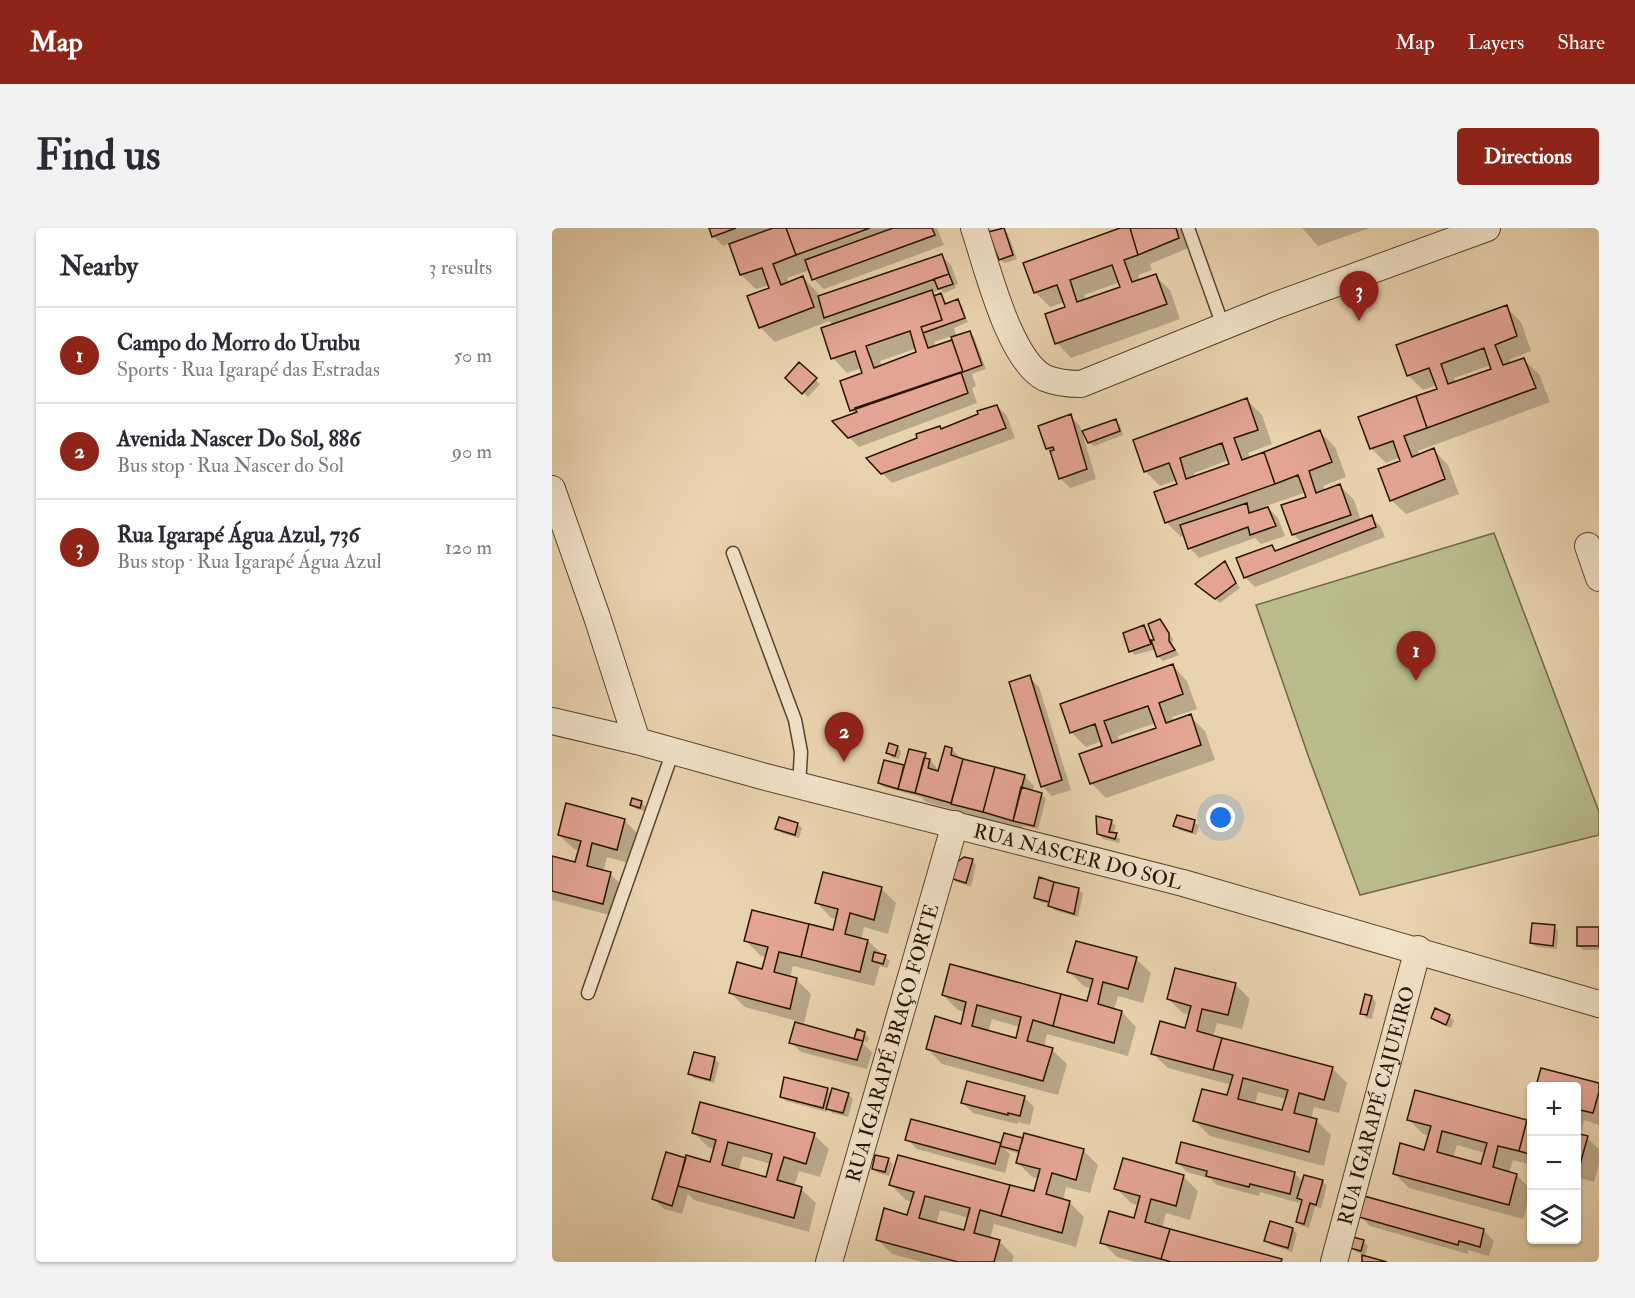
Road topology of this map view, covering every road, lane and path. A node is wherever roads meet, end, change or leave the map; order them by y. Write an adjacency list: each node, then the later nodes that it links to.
1 (974, 228): 4 (street)
2 (1188, 228): 4 (lane)
3 (1487, 228): 4 (street)
4 (1223, 326)
5 (552, 489): 10 (street)
6 (1588, 546): 8 (street)
7 (733, 553): 12 (lane)
8 (1599, 578)
9 (552, 721): 10 (street, RUA NASCER DO SOL)
10 (637, 741): 11 (street, RUA NASCER DO SOL)
11 (673, 751): 12 (street, RUA NASCER DO SOL); 15 (lane)
12 (799, 786): 13 (street, RUA NASCER DO SOL)
13 (955, 824): 14 (street, RUA NASCER DO SOL); 17 (street, RUA IGARAPÉ BRAÇO FORTE)
14 (1418, 950): 16 (street, RUA NASCER DO SOL); 18 (street, RUA IGARAPÉ CAJUEIRO)
15 (588, 993)
16 (1599, 1004)
17 (829, 1262)
18 (1334, 1262)

